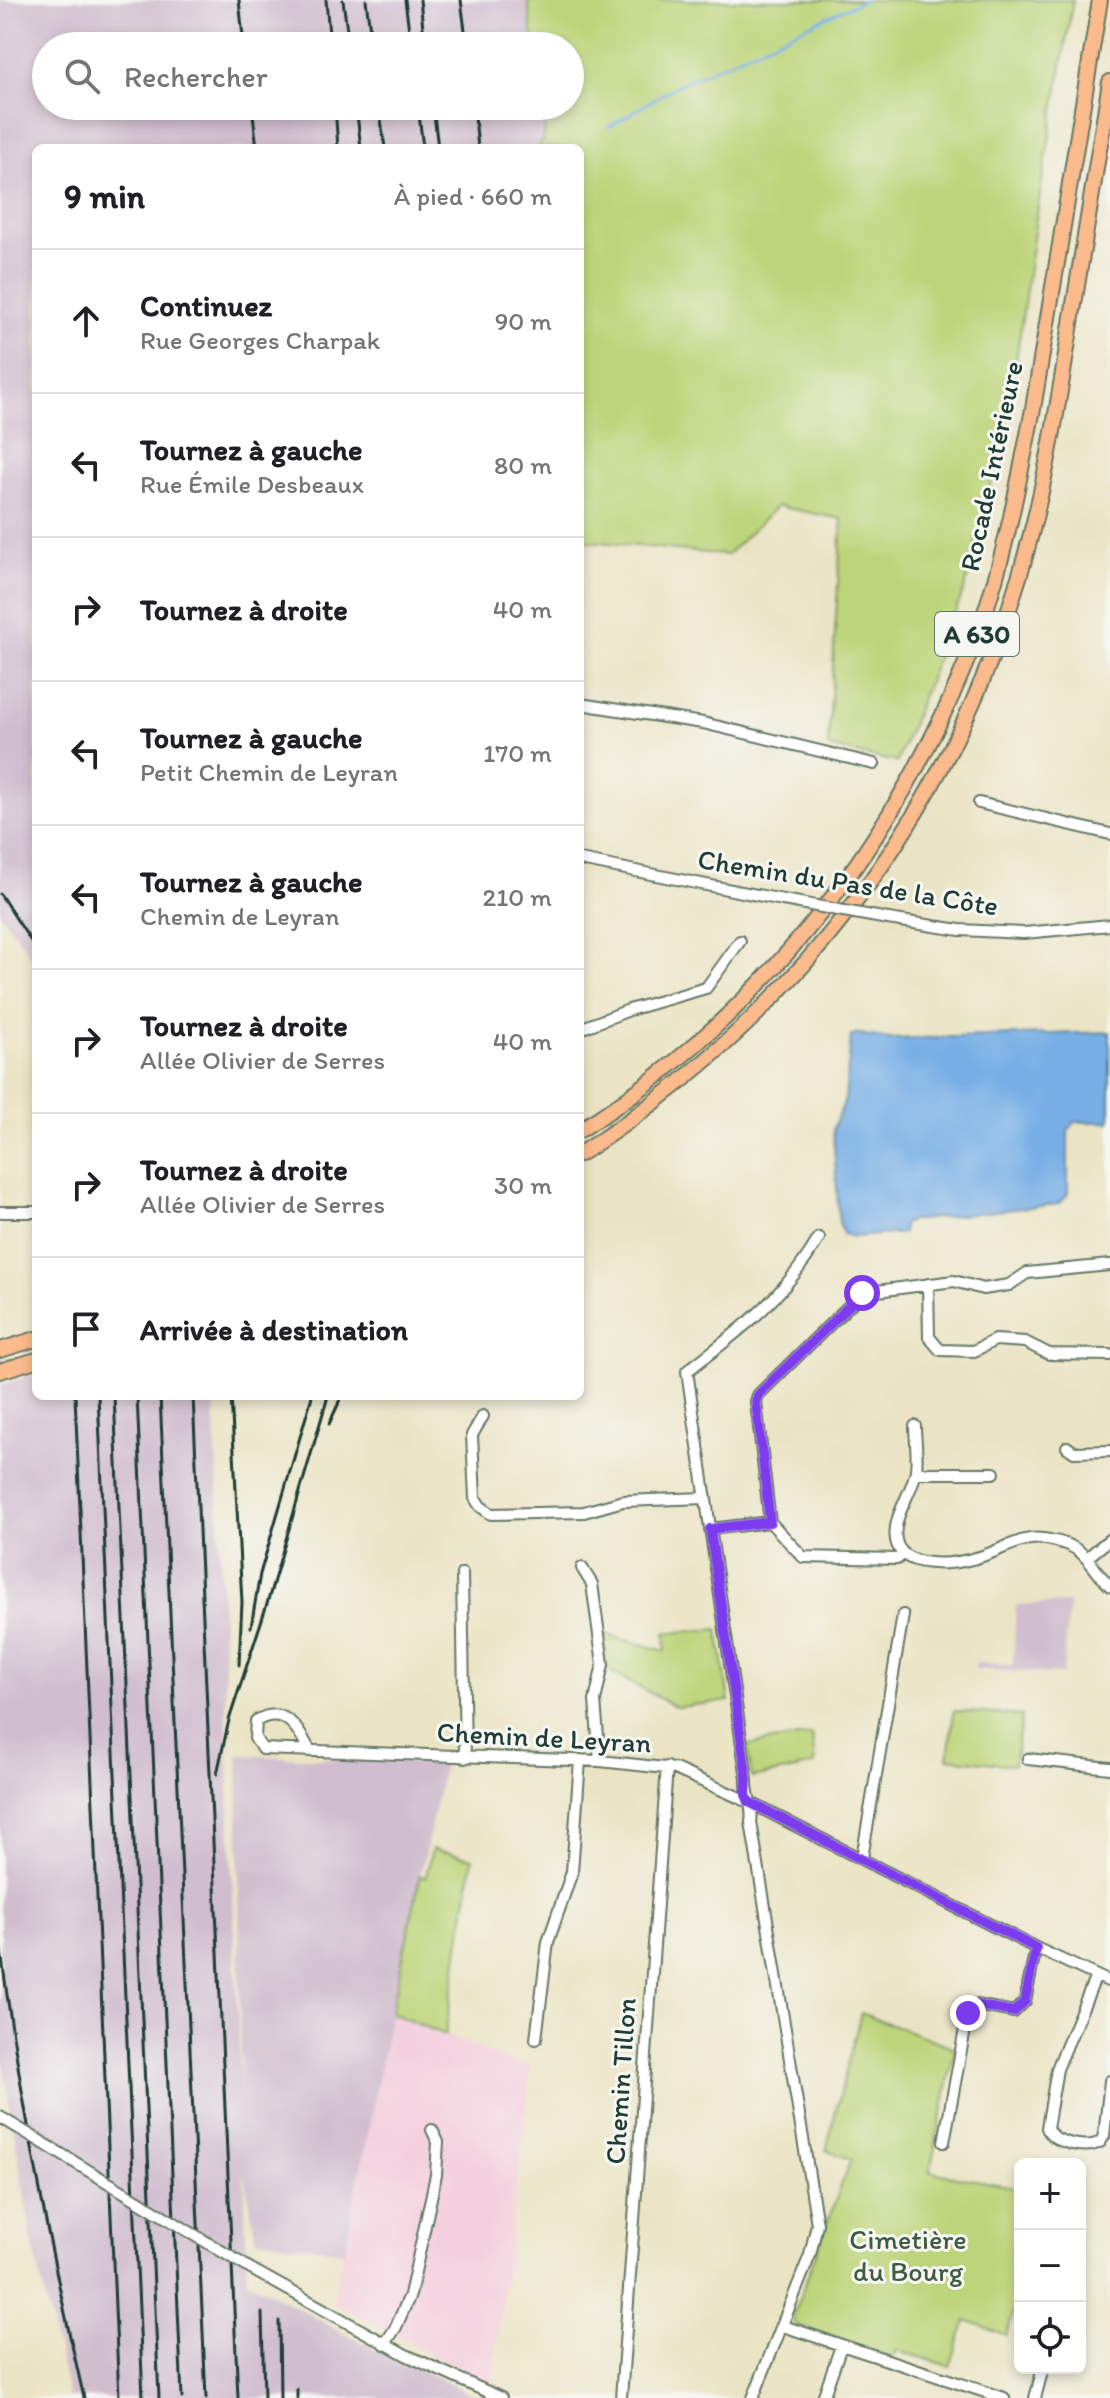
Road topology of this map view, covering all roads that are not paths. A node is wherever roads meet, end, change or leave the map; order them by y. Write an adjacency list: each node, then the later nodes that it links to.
1 (1100, 0): 11 (highway, Rocade Intérieure / A 630)
2 (1110, 82): 12 (highway, A 630)
3 (584, 705): 4 (street)
4 (874, 764)
5 (979, 803): 6 (street)
6 (1110, 834)
7 (584, 861): 8 (street, Chemin du Pas de la Côte, bridge)
8 (1110, 925)
9 (740, 941): 10 (street)
10 (584, 1027)
11 (584, 1127)
12 (584, 1151)
13 (0, 1212): 14 (street)
14 (32, 1212)
15 (819, 1238): 29 (street)
16 (1110, 1265): 17 (street)
17 (928, 1284): 20 (street); 30 (street)
18 (32, 1340): 19 (highway)
19 (0, 1350)
20 (1110, 1355)
21 (32, 1361): 22 (highway)
22 (0, 1371)
23 (483, 1416): 29 (street)
24 (915, 1426): 27 (street)
25 (1067, 1447): 26 (street)
26 (1110, 1451)
27 (916, 1473): 28 (street); 33 (street)
28 (994, 1473)
29 (705, 1498): 31 (street)
30 (770, 1522): 31 (street); 33 (street)
31 (710, 1529): 46 (street)
32 (1110, 1539): 34 (street)
33 (903, 1554): 34 (street)
34 (1088, 1557): 37 (street)
35 (582, 1568): 43 (street)
36 (462, 1574): 40 (street)
37 (1110, 1586)
38 (903, 1615): 47 (street)
39 (310, 1751): 39 (street, Chemin de Leyran); 40 (street, Chemin de Leyran)
40 (465, 1758): 42 (street, Chemin de Leyran)
41 (1028, 1759): 45 (street)
42 (580, 1760): 43 (street, Chemin de Leyran); 51 (street)
43 (600, 1761): 44 (street, Chemin de Leyran)
44 (667, 1767): 46 (street, Chemin de Leyran); 61 (street, Chemin Tillon)
45 (1110, 1768)
46 (749, 1802): 47 (street, Chemin de Leyran); 56 (street)
47 (862, 1858): 48 (street, Chemin de Leyran)
48 (1036, 1948): 49 (street, Chemin de Leyran); 55 (street)
49 (1096, 1976): 50 (street, Chemin de Leyran); 52 (street)
50 (1110, 1982)
51 (536, 2039)
52 (1110, 2081)
53 (0, 2117): 57 (street, bridge)
54 (432, 2130): 57 (street)
55 (944, 2142)
56 (783, 2326): 58 (street); 62 (street)
57 (385, 2344): 60 (street)
58 (841, 2346): 63 (street); 64 (street)
59 (1041, 2374): 65 (street)
60 (501, 2398)
61 (621, 2398)
62 (753, 2398)
63 (823, 2398)
64 (1004, 2398)
65 (1035, 2398)

